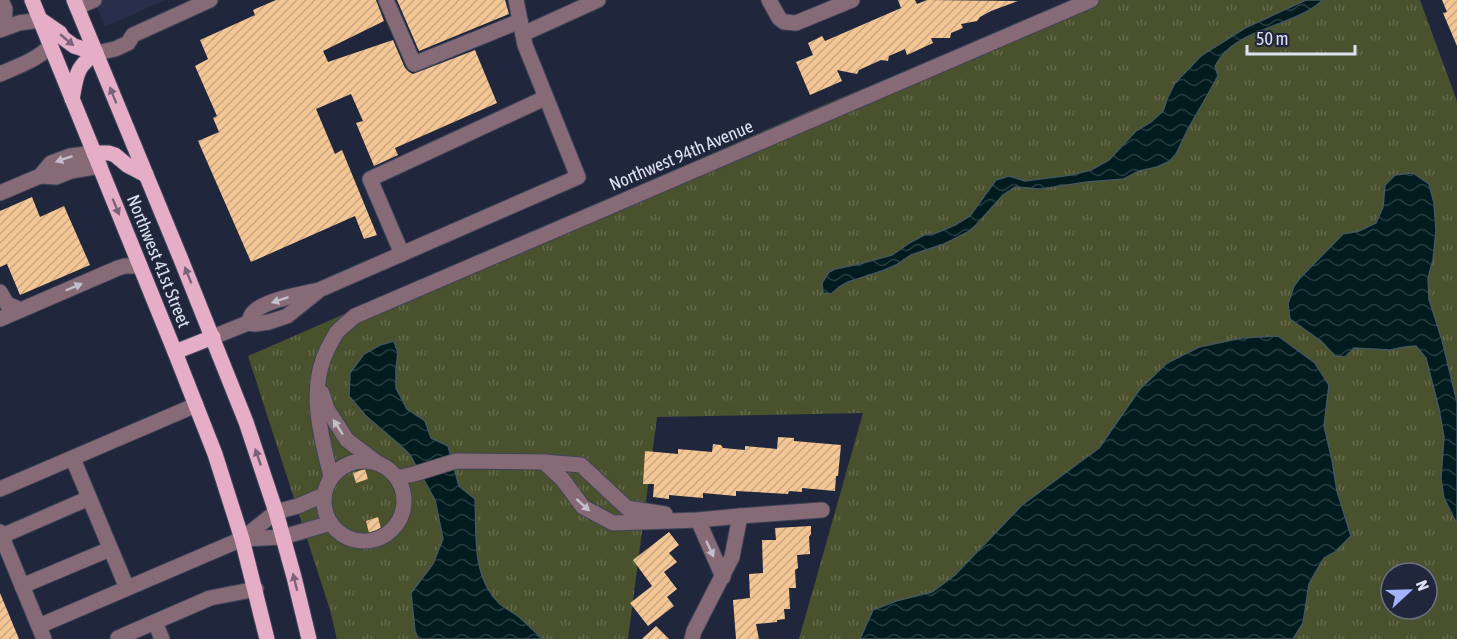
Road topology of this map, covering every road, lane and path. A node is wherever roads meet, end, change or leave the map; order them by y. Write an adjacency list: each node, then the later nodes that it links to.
1 (1, 0): 14 (street)
2 (32, 0): 12 (main road, Northwest 41st Street)
3 (94, 0): 11 (street)
4 (210, 0): 16 (street)
5 (386, 0): 13 (street)
6 (516, 0): 13 (street)
7 (598, 0): 13 (street)
8 (769, 0): 9 (street)
9 (852, 0)
10 (1091, 0): 30 (street, Northwest 94th Avenue)
11 (75, 3): 16 (main road, Northwest 41st Street)
12 (40, 20): 14 (street); 15 (main road, Northwest 41st Street); 16 (main road, one-way to 16)
13 (522, 27): 18 (street)
14 (2, 29)
15 (51, 46): 17 (street); 19 (main road, Northwest 41st Street)
16 (96, 53): 19 (main road); 21 (main road, Northwest 41st Street, one-way to 16)
17 (0, 74)
18 (545, 98): 23 (street); 23 (street)
19 (72, 99): 20 (main road, Northwest 41st Street)
20 (97, 160): 21 (main road); 22 (street); 24 (main road, Northwest 41st Street, one-way to 24)
21 (146, 176): 28 (main road, Northwest 41st Street, one-way to 21)
22 (0, 193)
23 (402, 254): 28 (street)
24 (140, 266): 26 (street, one-way to 24); 29 (main road, Northwest 41st Street)
25 (0, 292): 26 (street)
26 (21, 310): 27 (street)
27 (0, 319)
28 (213, 337): 29 (main road); 41 (main road, Northwest 41st Street, one-way to 28)
29 (175, 352): 31 (main road, Northwest 41st Street)
30 (317, 379): 33 (street, one-way to 30); 35 (street, Northwest 94th Avenue)
31 (196, 405): 32 (street); 47 (main road, Northwest 41st Street)
32 (73, 459): 37 (street); 39 (street)
33 (376, 462): 35 (street); 36 (street)
34 (544, 462): 36 (street); 43 (street); 43 (street, one-way to 43)
35 (331, 477): 38 (street)
36 (397, 478): 44 (street)
37 (0, 489)
38 (324, 495): 41 (street); 44 (street)
39 (89, 498): 45 (street); 48 (street)
40 (822, 510): 42 (street)
41 (276, 512): 46 (main road, Northwest 41st Street); 47 (street)
42 (740, 516): 43 (street); 49 (street)
43 (698, 520): 49 (street, one-way to 49)
44 (331, 523): 46 (street)
45 (1, 534): 50 (street)
46 (283, 537): 47 (street); 58 (main road, Northwest 41st Street, one-way to 46)
47 (242, 539): 51 (street); 52 (main road, Northwest 41st Street)
48 (110, 549): 50 (street); 51 (street)
49 (723, 577): 59 (street)
50 (22, 586): 54 (street)
51 (127, 588): 54 (street)
52 (256, 590): 53 (street); 57 (main road, Northwest 41st Street)
53 (155, 622): 55 (street); 56 (street)
54 (41, 633)
55 (118, 639)
56 (162, 639)
57 (267, 639)
58 (309, 639)
59 (692, 639)

